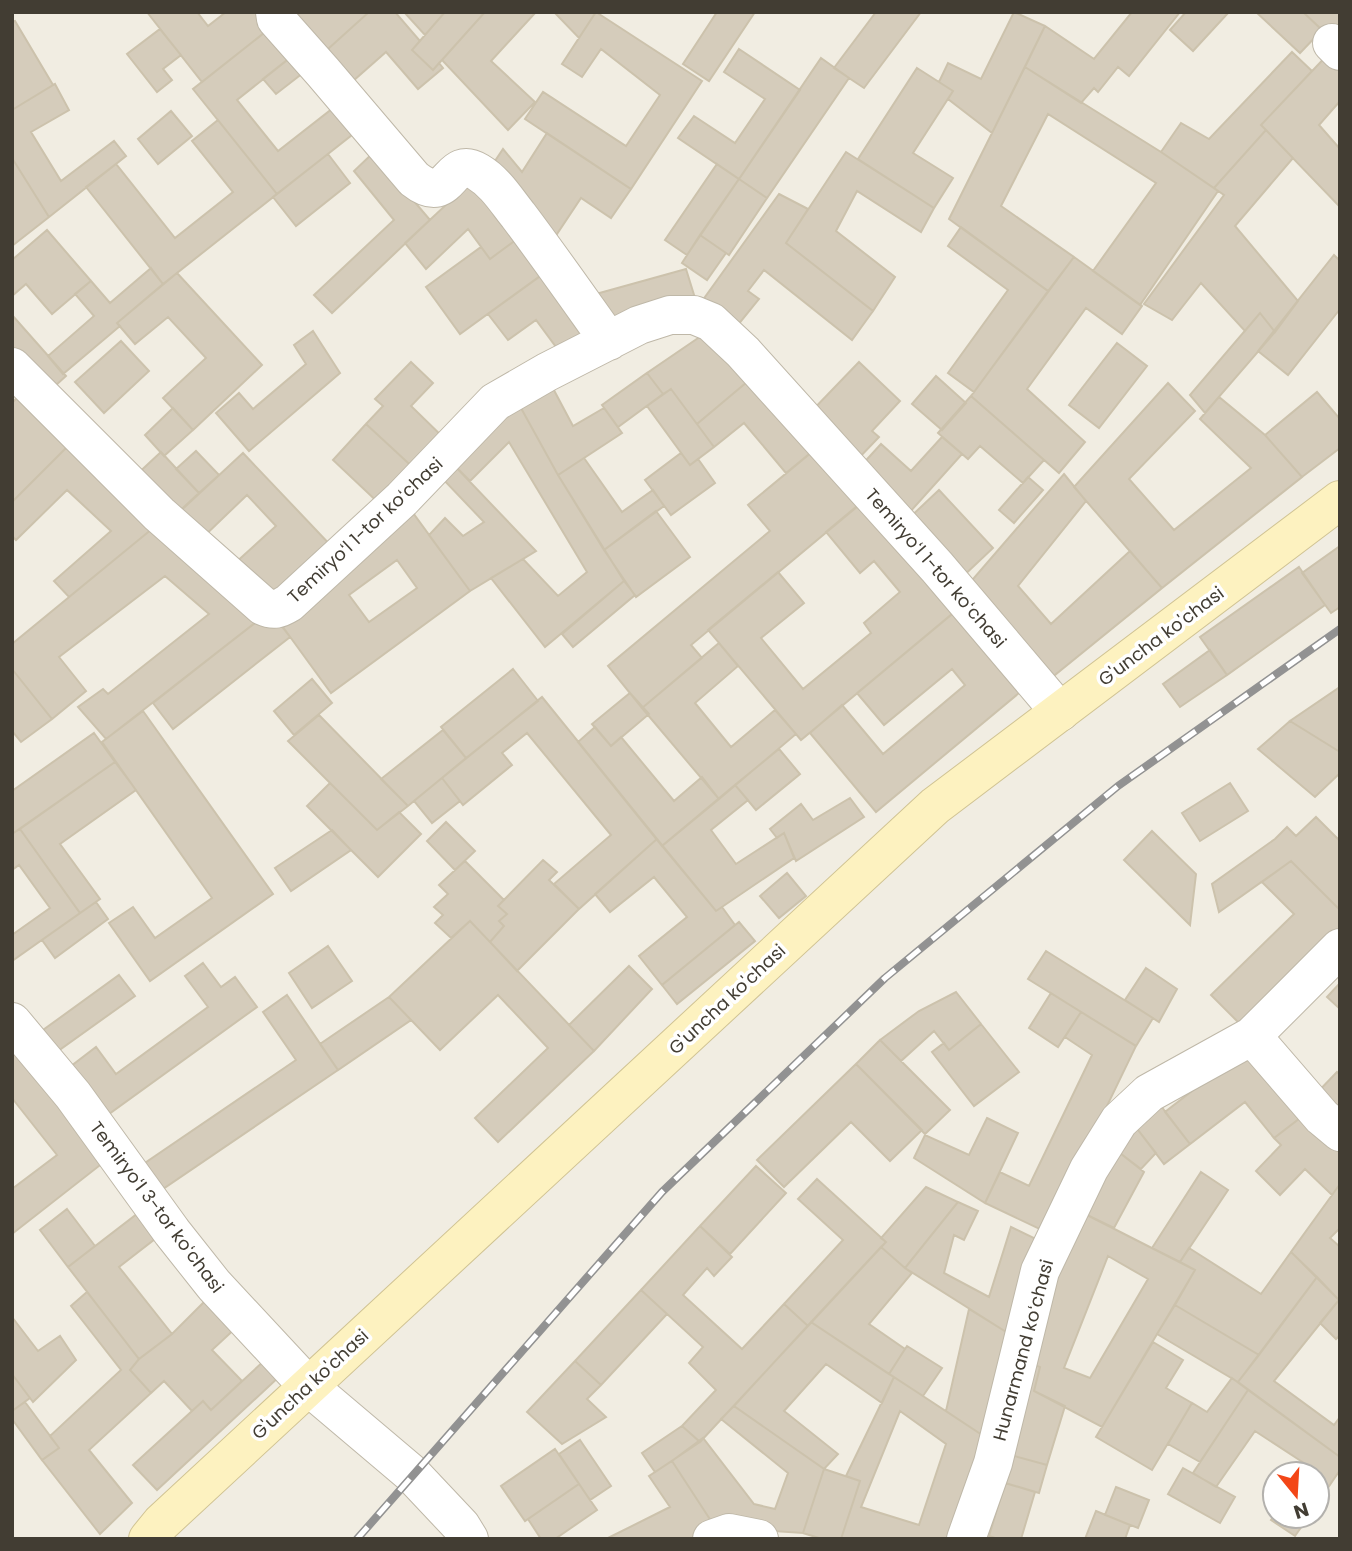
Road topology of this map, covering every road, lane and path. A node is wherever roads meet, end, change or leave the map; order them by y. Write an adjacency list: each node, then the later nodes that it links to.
1 (275, 12): 2 (street)
2 (609, 341): 3 (street, Temiryoʻl 1-tor koʻchasi); 5 (street, Temiryoʻl 1-tor koʻchasi)
3 (12, 367)
4 (1340, 500): 5 (street, G'uncha ko'chasi)
5 (1060, 712): 10 (street, G'uncha ko'chasi)
6 (1340, 948): 8 (street, Hunarmand koʻchasi)
7 (12, 1022): 10 (street, Temiryoʻl 3-tor koʻchasi)
8 (1252, 1036): 9 (street); 15 (street, Hunarmand koʻchasi)
9 (1340, 1132)
10 (308, 1386): 11 (street, G'uncha ko'chasi); 12 (street, Temiryoʻl 3-tor koʻchasi)
11 (148, 1539)
12 (469, 1539)
13 (712, 1539): 14 (street)
14 (760, 1539)
15 (966, 1539)

